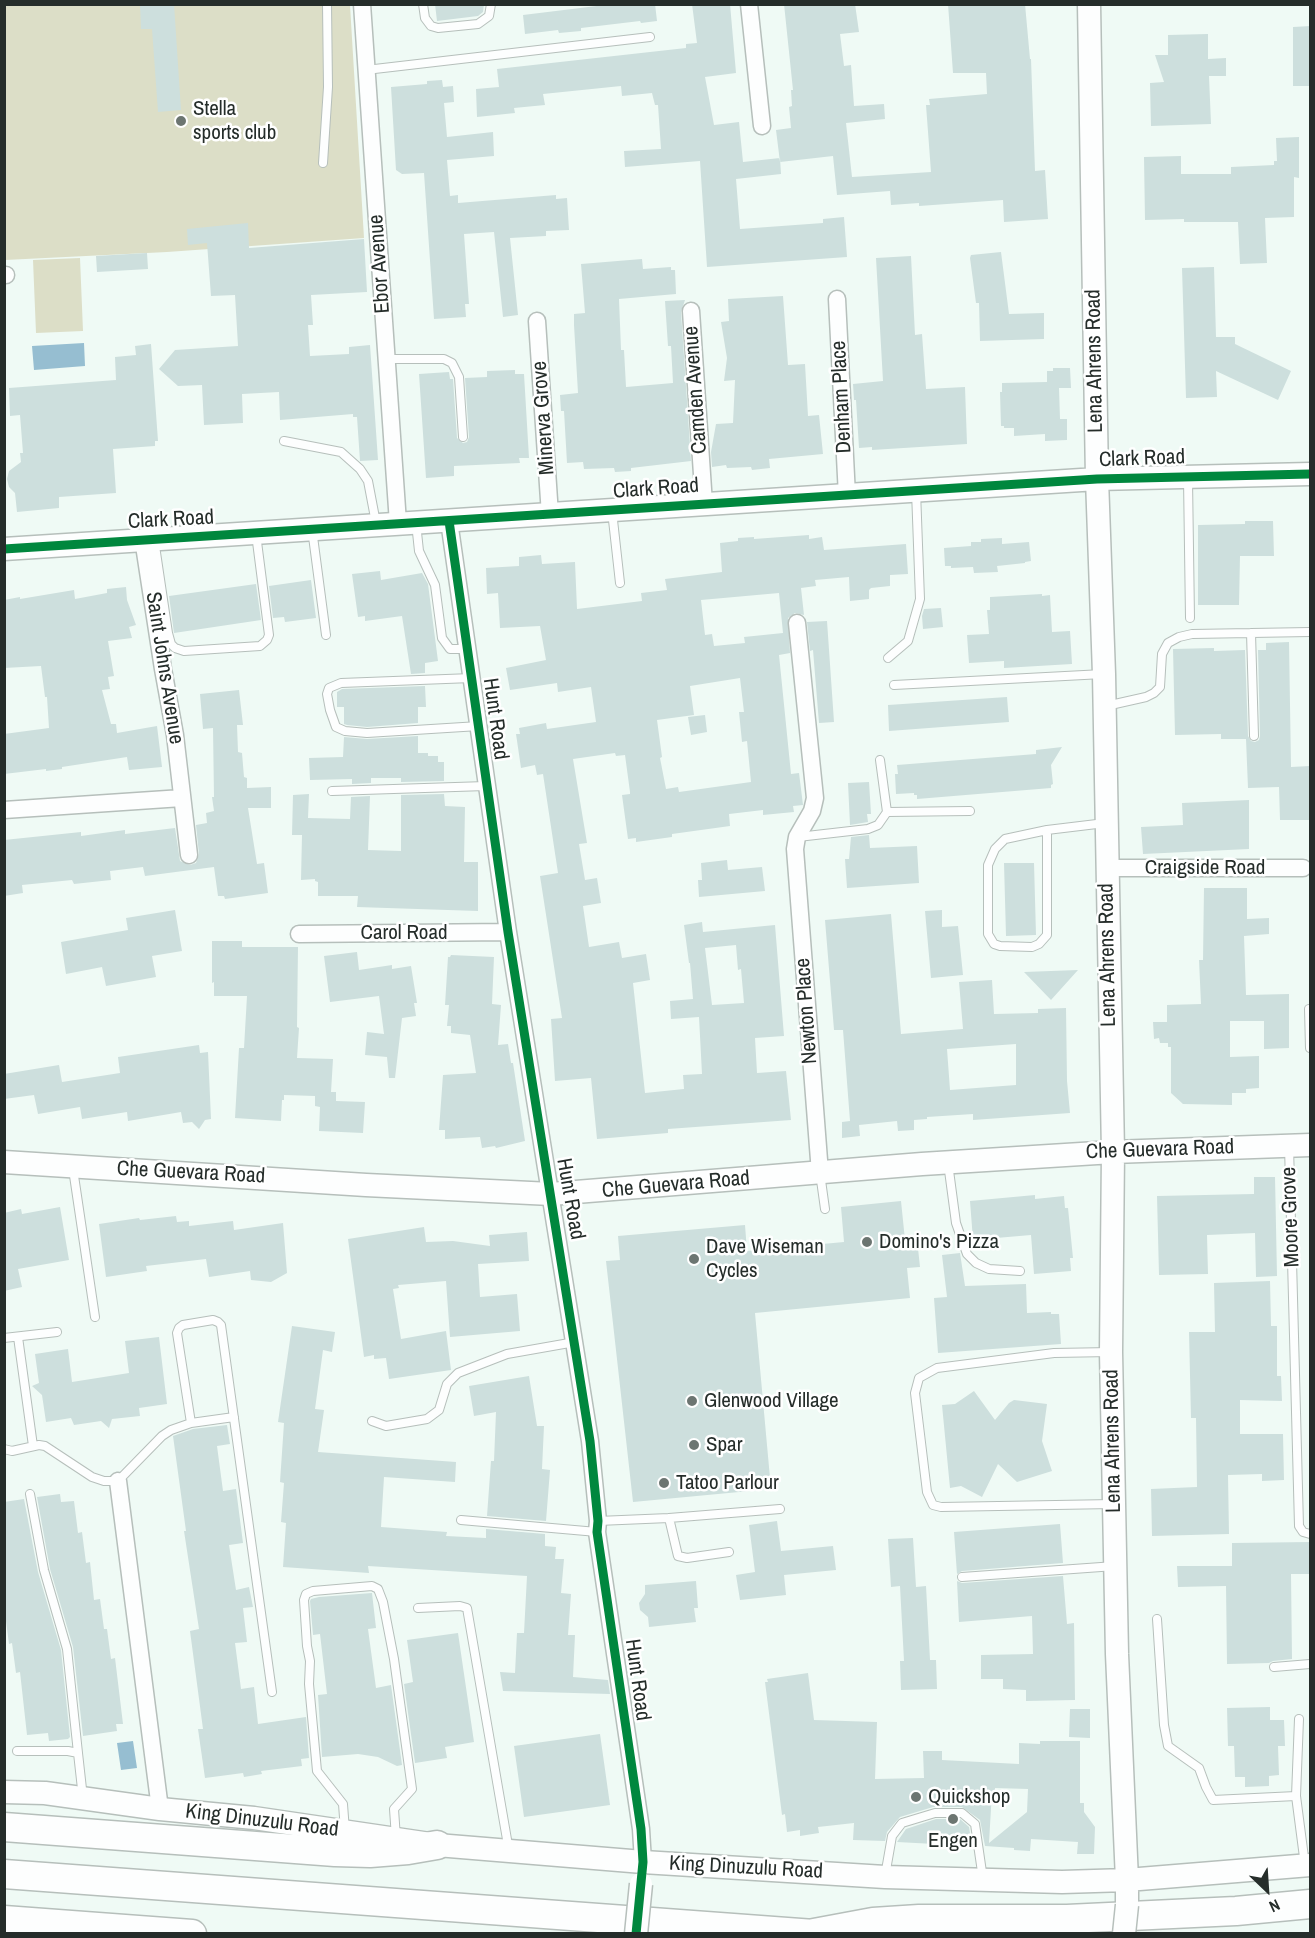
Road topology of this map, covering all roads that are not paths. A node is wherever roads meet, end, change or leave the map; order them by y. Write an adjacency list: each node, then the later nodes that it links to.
1 (327, 4): 10 (lane)
2 (362, 4): 8 (street, Ebor Avenue)
3 (423, 4): 4 (lane)
4 (490, 4)
5 (749, 4): 9 (street)
6 (1089, 4): 19 (main road, Lena Ahrens Road)
7 (650, 37): 8 (lane)
8 (366, 70): 14 (street, Ebor Avenue)
9 (762, 126)
10 (323, 163)
11 (837, 299): 21 (street, Denham Place)
12 (691, 311): 22 (street, Camden Avenue)
13 (537, 321): 24 (street, Minerva Grove)
14 (386, 359): 15 (lane); 26 (street, Ebor Avenue)
15 (463, 436)
16 (284, 441): 26 (lane)
17 (1311, 474): 18 (main road, Clark Road)
18 (1188, 476): 19 (main road, Clark Road); 32 (lane)
19 (1097, 479): 20 (main road, Clark Road); 39 (main road, Lena Ahrens Road)
20 (916, 491): 21 (main road, Clark Road); 38 (lane)
21 (847, 496): 22 (main road, Clark Road)
22 (704, 504): 23 (main road, Clark Road)
23 (612, 510): 24 (main road, Clark Road); 31 (lane)
24 (550, 515): 25 (main road, Clark Road)
25 (449, 521): 26 (main road, Clark Road); 37 (street, Hunt Road)
26 (396, 523): 27 (main road, Clark Road); 37 (lane)
27 (312, 529): 28 (main road, Clark Road); 36 (lane)
28 (256, 533): 29 (main road, Clark Road); 29 (lane)
29 (148, 539): 30 (main road, Clark Road); 48 (street, Saint Johns Avenue)
30 (4, 549)
31 (620, 583)
32 (1190, 618)
33 (797, 622): 54 (street)
34 (1311, 632): 35 (lane)
35 (1251, 633): 42 (lane); 44 (lane)
36 (326, 635)
37 (468, 649): 40 (street, Hunt Road)
38 (888, 658)
39 (1104, 674): 41 (lane); 42 (main road, Lena Ahrens Road)
40 (472, 678): 43 (street, Hunt Road); 43 (lane)
41 (894, 685)
42 (1104, 706): 52 (main road, Lena Ahrens Road)
43 (479, 726): 46 (street, Hunt Road)
44 (1254, 736)
45 (880, 760): 51 (lane)
46 (486, 786): 47 (lane); 58 (street, Hunt Road)
47 (332, 791)
48 (182, 798): 49 (street); 55 (street, Saint Johns Avenue)
49 (4, 810)
50 (970, 811): 51 (lane)
51 (887, 812): 54 (lane)
52 (1105, 823): 53 (lane); 56 (main road, Lena Ahrens Road)
53 (1047, 830): 53 (lane)
54 (796, 843): 67 (street, Newton Place)
55 (189, 855)
56 (1106, 868): 57 (street, Craigside Road); 63 (main road, Lena Ahrens Road)
57 (1303, 868)
58 (508, 932): 59 (street, Carol Road); 68 (street, Hunt Road)
59 (299, 934)
60 (1309, 1009): 61 (lane)
61 (1311, 1048)
62 (1300, 1145): 63 (main road, Che Guevara Road); 89 (lane, Moore Grove)
63 (1113, 1152): 65 (main road, Che Guevara Road); 76 (main road, Lena Ahrens Road)
64 (4, 1162): 66 (main road, Che Guevara Road)
65 (948, 1162): 67 (main road, Che Guevara Road); 70 (lane)
66 (73, 1166): 68 (main road, Che Guevara Road); 71 (lane)
67 (820, 1173): 68 (main road, Che Guevara Road); 69 (lane)
68 (551, 1194): 75 (street, Hunt Road)
69 (825, 1209)
70 (1020, 1271)
71 (95, 1317)
72 (57, 1332): 73 (lane)
73 (18, 1337): 74 (lane); 80 (lane)
74 (4, 1338)
75 (575, 1342): 78 (lane); 88 (street, Hunt Road)
76 (1111, 1352): 84 (main road, Lena Ahrens Road); 84 (lane)
77 (234, 1417): 79 (lane); 79 (lane); 97 (lane)
78 (372, 1421)
79 (191, 1423): 82 (lane)
80 (33, 1446): 81 (lane); 82 (lane)
81 (4, 1449)
82 (118, 1481): 104 (street)
83 (30, 1494): 100 (lane)
84 (1115, 1504): 91 (main road, Lena Ahrens Road)
85 (780, 1509): 86 (lane)
86 (669, 1518): 88 (lane); 90 (lane)
87 (461, 1520): 88 (lane)
88 (598, 1527): 111 (street, Hunt Road)
89 (1311, 1534)
90 (729, 1552)
91 (1116, 1566): 92 (lane); 115 (main road, Lena Ahrens Road)
92 (962, 1577)
93 (418, 1608): 109 (lane)
94 (1157, 1619): 102 (lane)
95 (1311, 1664): 96 (lane)
96 (1274, 1666)
97 (272, 1692)
98 (1299, 1719): 102 (lane)
99 (17, 1751): 100 (lane)
100 (78, 1753): 103 (lane)
101 (4, 1792): 103 (main road, King Dinuzulu Road)
102 (1296, 1796): 110 (lane)
103 (83, 1798): 104 (main road, King Dinuzulu Road)
104 (160, 1809): 106 (main road, King Dinuzulu Road)
105 (4, 1827): 108 (highway)
106 (345, 1832): 107 (main road, King Dinuzulu Road); 107 (lane)
107 (396, 1839): 108 (main road, King Dinuzulu Road)
108 (437, 1845): 109 (main road, King Dinuzulu Road)
109 (509, 1851): 111 (main road, King Dinuzulu Road)
110 (1308, 1866): 115 (main road, King Dinuzulu Road)
111 (642, 1873): 113 (main road, King Dinuzulu Road); 119 (main road, bridge)
112 (4, 1874): 120 (highway)
113 (885, 1877): 114 (main road, King Dinuzulu Road); 114 (lane)
114 (983, 1880): 115 (main road, King Dinuzulu Road)
115 (1127, 1880): 121 (main road, Lena Ahrens Road, bridge)
116 (1311, 1904): 120 (highway)
117 (4, 1920): 118 (highway)
118 (192, 1934)
119 (636, 1934)
120 (814, 1934)
121 (1124, 1934)

